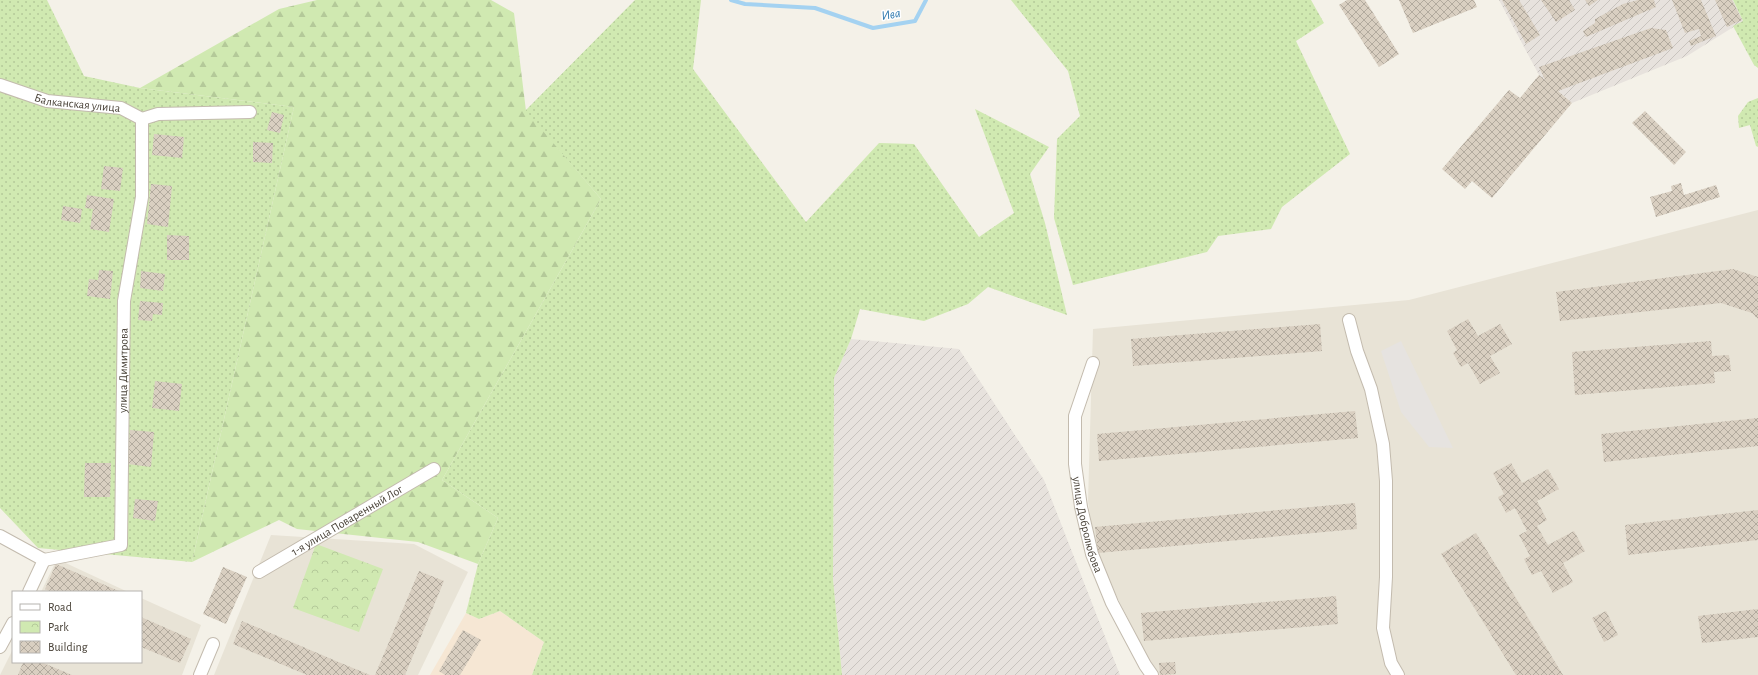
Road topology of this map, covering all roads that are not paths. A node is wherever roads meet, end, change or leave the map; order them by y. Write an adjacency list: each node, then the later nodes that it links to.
1 (0, 85): 3 (street, Балканская улица)
2 (250, 112): 3 (street)
3 (142, 119): 8 (street, улица Димитрова)
4 (1349, 320): 16 (street)
5 (1093, 363): 15 (street, улица Добролюбова)
6 (434, 469): 9 (street, 1-я улица Поваренный Лог)
7 (0, 536): 8 (street)
8 (44, 560): 10 (street)
9 (259, 572)
10 (29, 591)
11 (12, 625): 13 (street)
12 (213, 644): 14 (street)
13 (0, 647)
14 (200, 675)
15 (1152, 675)
16 (1398, 675)

